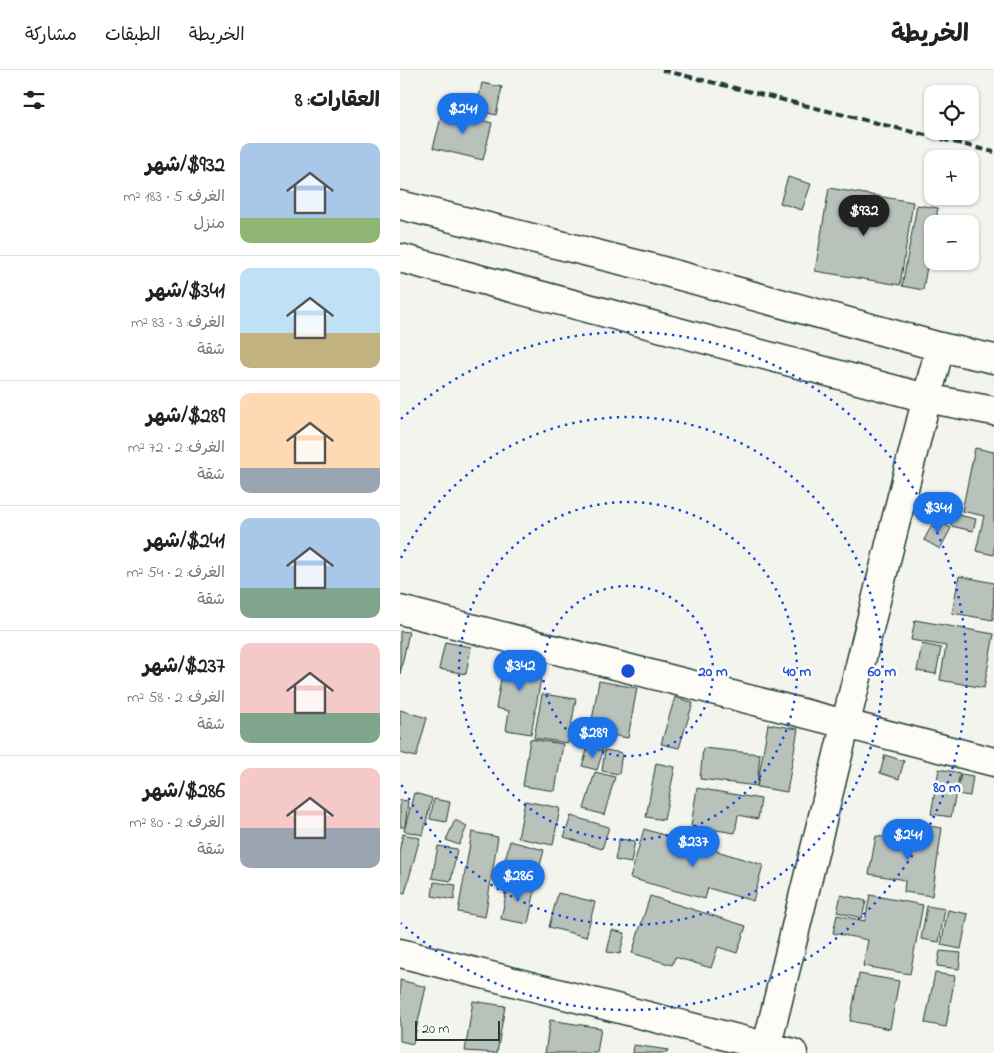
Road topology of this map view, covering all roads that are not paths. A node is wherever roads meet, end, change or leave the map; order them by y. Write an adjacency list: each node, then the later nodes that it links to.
1 (400, 205): 3 (street)
2 (400, 258): 5 (street)
3 (940, 347): 4 (street); 5 (street)
4 (994, 359)
5 (926, 398): 6 (street); 8 (street)
6 (994, 411)
7 (400, 610): 8 (street)
8 (844, 723): 9 (street); 11 (street)
9 (994, 762)
10 (400, 953): 11 (street)
11 (766, 1050): 12 (street)
12 (793, 1053)

